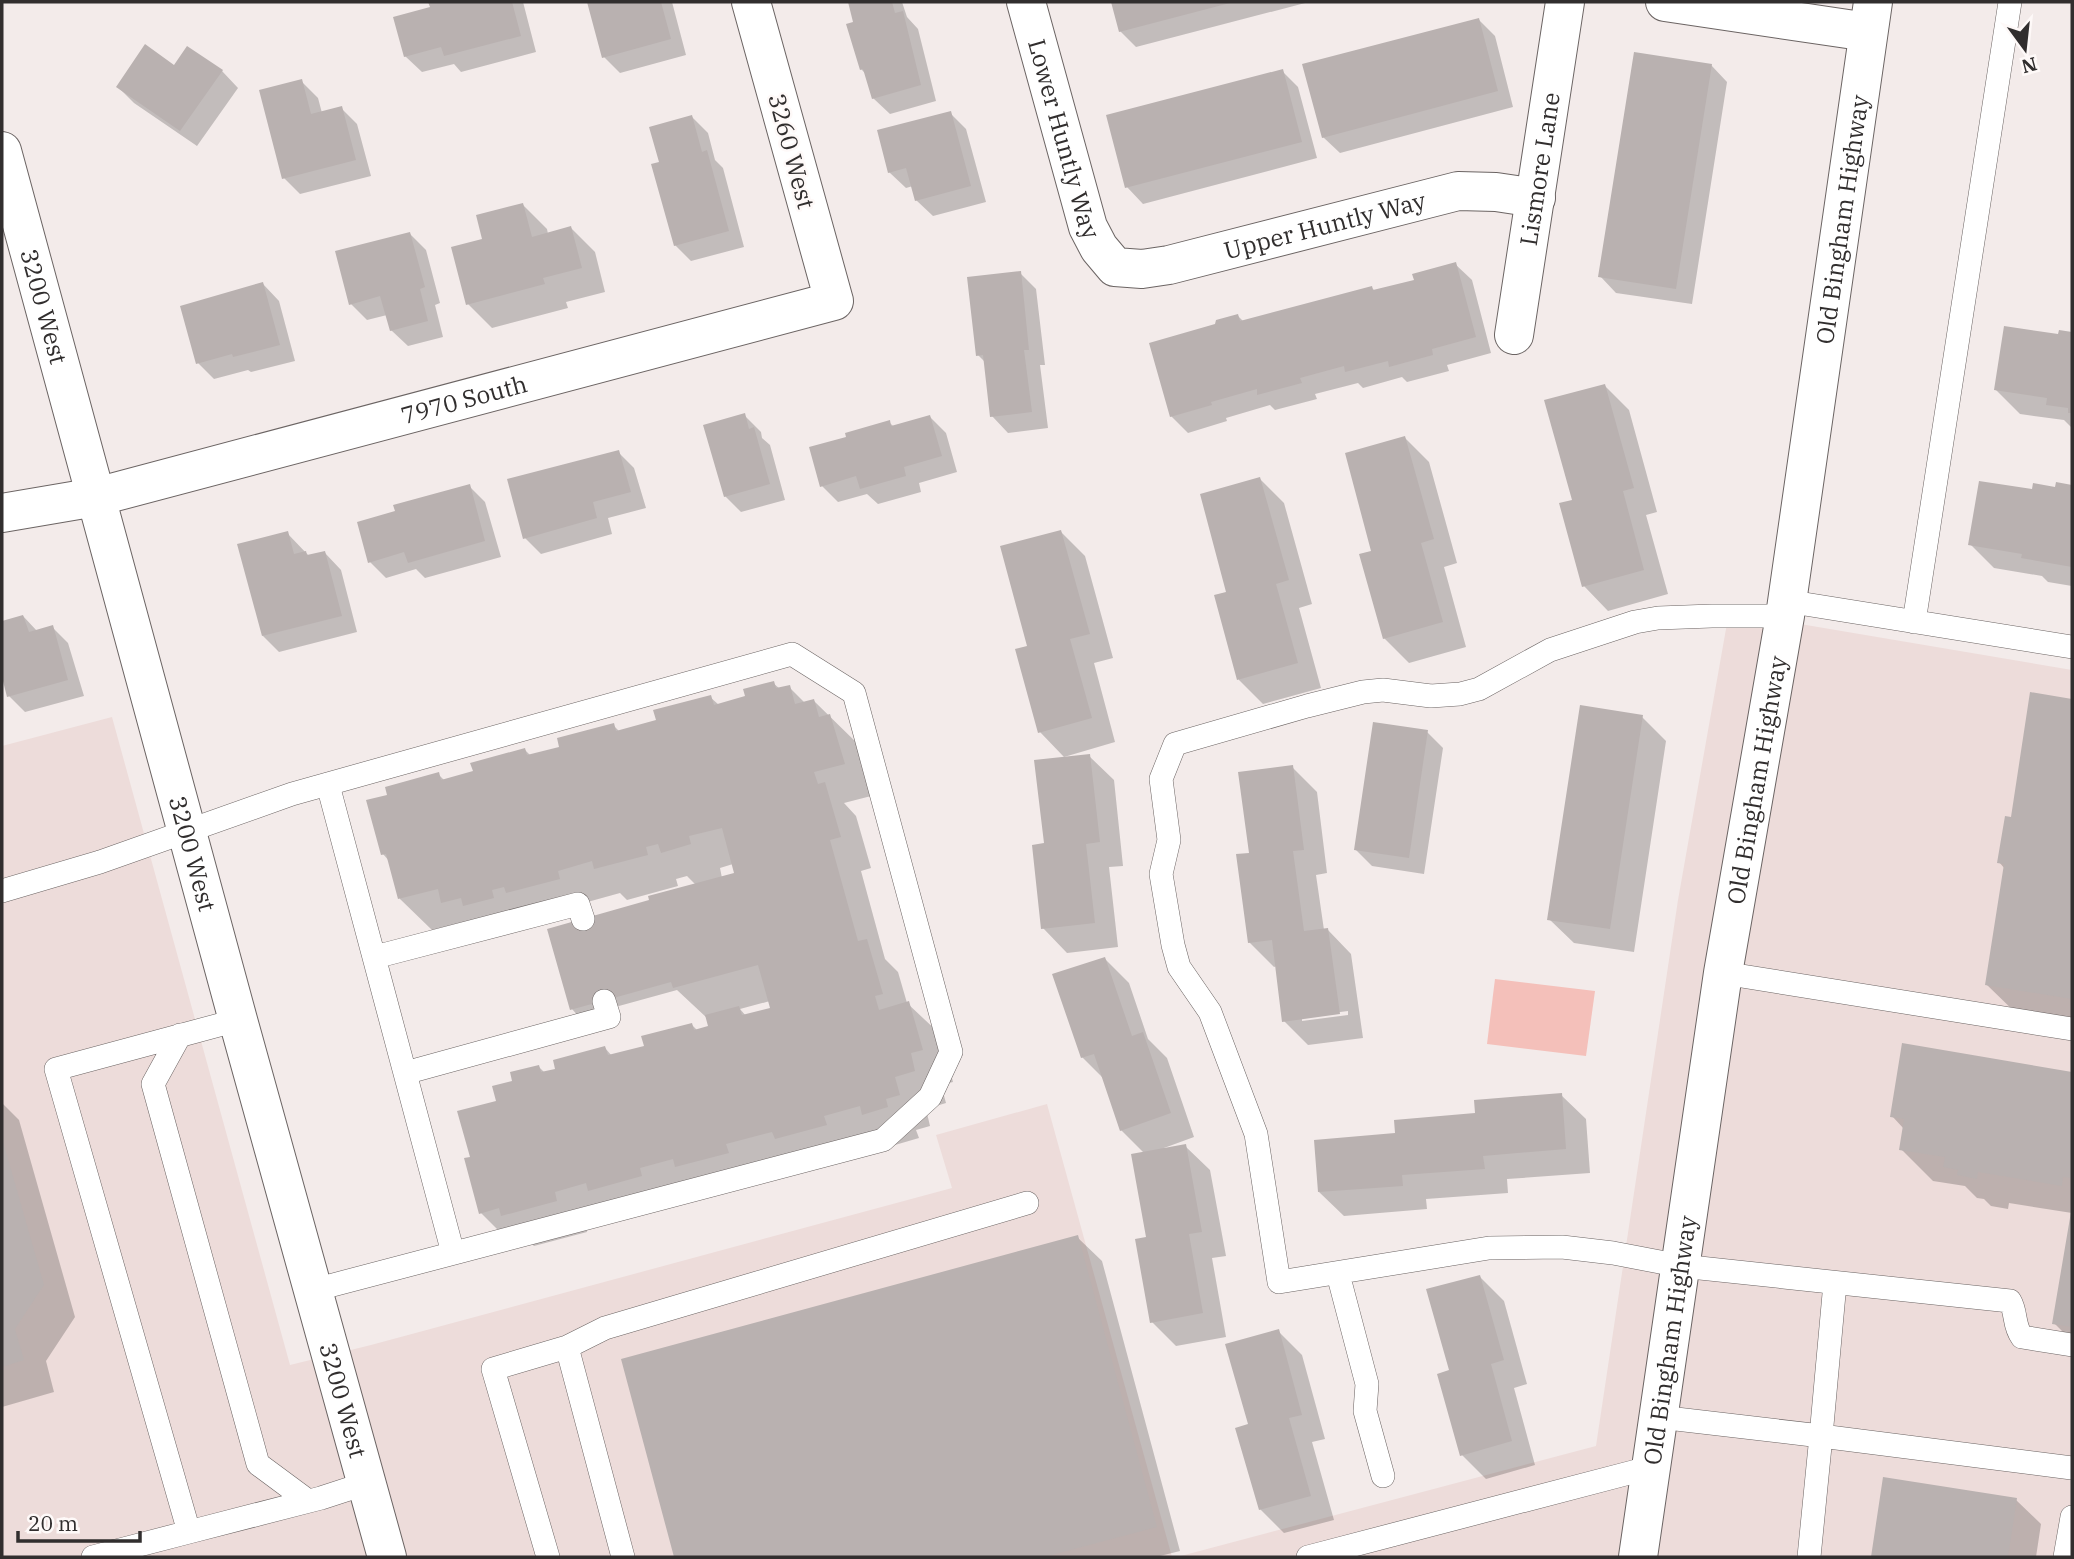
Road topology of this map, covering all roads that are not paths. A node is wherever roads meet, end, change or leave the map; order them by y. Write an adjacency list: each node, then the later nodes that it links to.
1 (751, 2): 10 (street, 3260 West)
2 (1026, 2): 9 (street, Lower Huntly Way)
3 (1565, 2): 8 (street, Lismore Lane)
4 (1665, 2): 6 (street)
5 (2010, 2): 15 (lane)
6 (1870, 17): 14 (street, Old Bingham Highway)
7 (2, 151): 12 (street, 3200 West)
8 (1536, 198): 9 (street, Upper Huntly Way); 11 (street, Lismore Lane)
9 (1115, 267)
10 (834, 301): 12 (street, 7970 South)
11 (1514, 335)
12 (96, 497): 13 (street, 7970 South); 18 (street, 3200 West)
13 (2, 513)
14 (1785, 609): 15 (lane); 22 (street, Old Bingham Highway); 31 (lane)
15 (1914, 622): 16 (lane)
16 (2072, 646)
17 (328, 785): 18 (lane); 21 (lane); 29 (lane)
18 (187, 832): 19 (lane); 24 (street, 3200 West)
19 (2, 891)
20 (583, 919): 21 (lane)
21 (375, 957): 27 (lane)
22 (1723, 973): 25 (lane); 30 (street, Old Bingham Highway)
23 (604, 1001): 27 (lane)
24 (238, 1020): 26 (lane); 33 (street, 3200 West)
25 (2072, 1029)
26 (180, 1035): 42 (lane); 44 (lane)
27 (405, 1073): 29 (lane)
28 (1027, 1203): 35 (lane)
29 (453, 1253): 33 (lane)
30 (1681, 1266): 31 (lane); 32 (lane); 36 (street, Old Bingham Highway)
31 (1338, 1274): 40 (lane)
32 (1835, 1283): 34 (lane); 37 (lane)
33 (314, 1290): 41 (street, 3200 West)
34 (2072, 1345)
35 (567, 1348): 47 (lane); 48 (lane)
36 (1659, 1417): 37 (lane); 38 (street, Old Bingham Highway)
37 (1821, 1436): 39 (lane); 51 (lane)
38 (1651, 1467): 49 (lane); 50 (street, Old Bingham Highway)
39 (2072, 1468)
40 (1383, 1476)
41 (367, 1483): 42 (lane); 46 (street, 3200 West)
42 (307, 1501): 44 (lane)
43 (2072, 1517): 52 (lane)
44 (189, 1532): 45 (lane)
45 (93, 1557)
46 (387, 1557)
47 (548, 1557)
48 (623, 1557)
49 (1308, 1557)
50 (1638, 1557)
51 (1809, 1557)
52 (2065, 1557)

